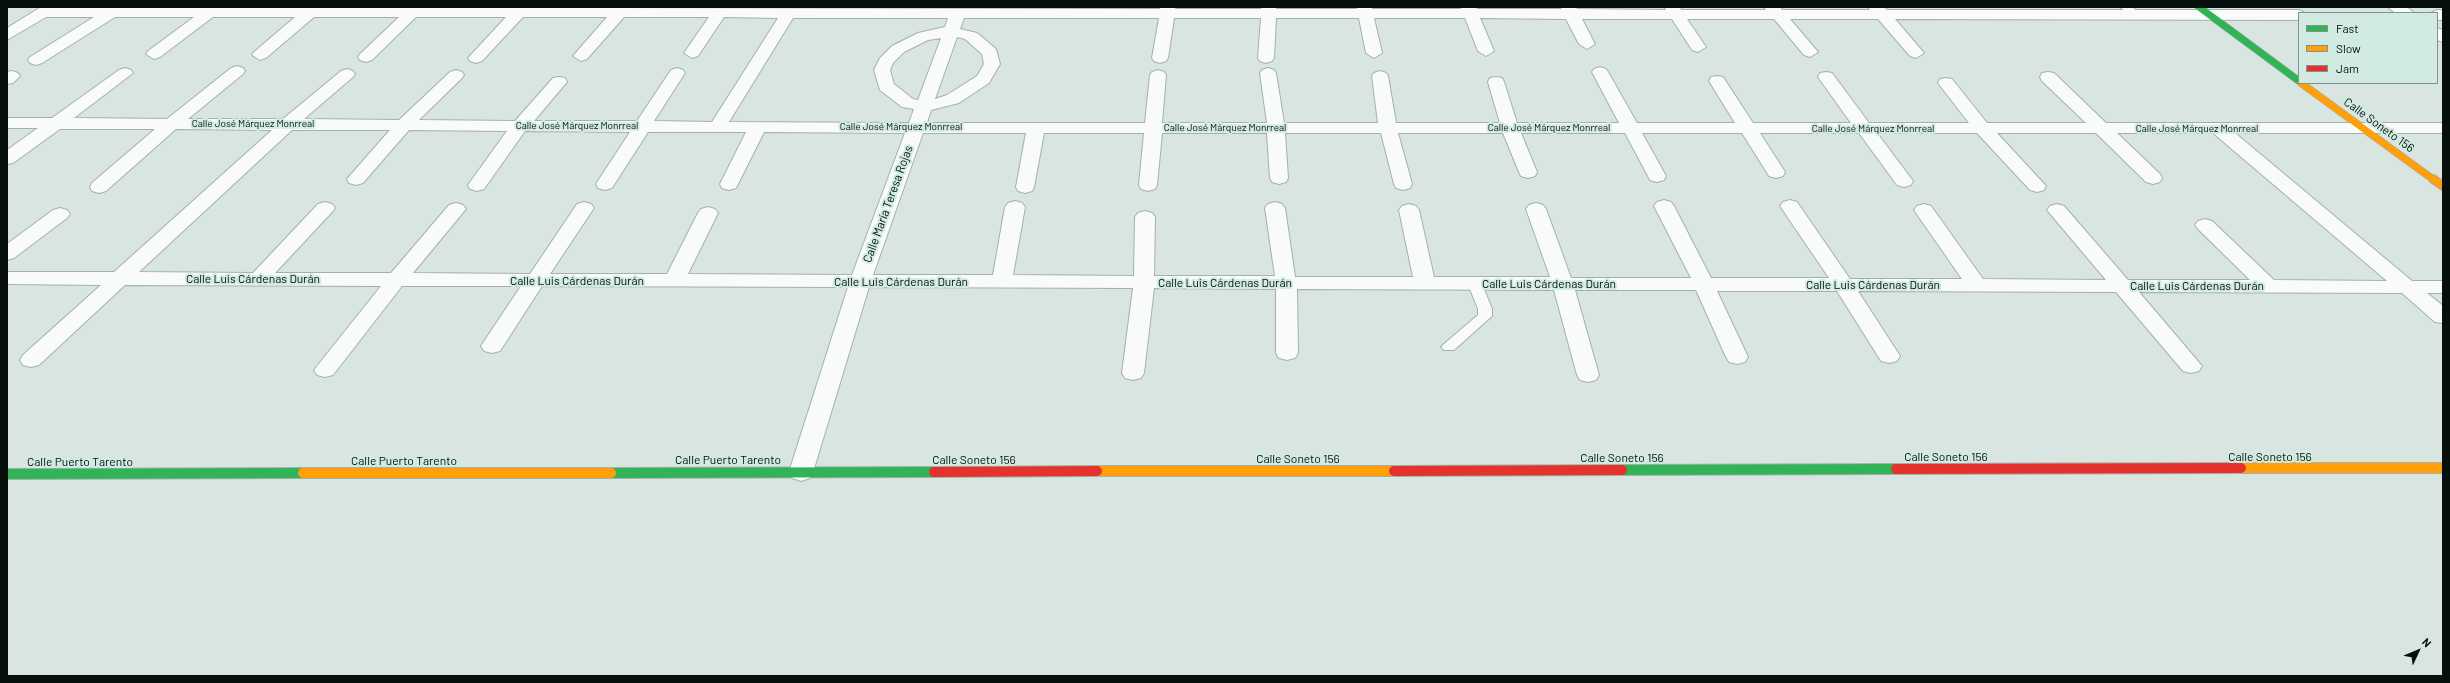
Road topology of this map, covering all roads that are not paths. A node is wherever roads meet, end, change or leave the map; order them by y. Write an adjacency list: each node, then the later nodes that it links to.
1 (48, 9): 2 (street); 23 (street)
2 (115, 9): 3 (street); 36 (street)
3 (214, 9): 4 (street); 31 (street)
4 (313, 10): 5 (street); 32 (street)
5 (415, 10): 6 (street); 34 (street)
6 (521, 10): 7 (street); 35 (street)
7 (623, 10): 8 (street); 33 (street)
8 (722, 10): 20 (street); 28 (street)
9 (1168, 10): 10 (street); 22 (street); 64 (street)
10 (1270, 10): 11 (street); 65 (street)
11 (1364, 10): 12 (street); 29 (street)
12 (1470, 10): 13 (street); 26 (street)
13 (1570, 10): 14 (street); 24 (street)
14 (1674, 10): 15 (street); 25 (street)
15 (1775, 10): 16 (street); 27 (street)
16 (1879, 10): 17 (street); 30 (street)
17 (1982, 10): 18 (street)
18 (2130, 11): 19 (street)
19 (2204, 11): 21 (street); 47 (street, Calle Soneto 156)
20 (788, 13): 22 (street); 60 (street)
21 (2298, 15)
22 (956, 17): 52 (street, Calle María Teresa Rojas); 52 (street); 52 (street)
23 (7, 35)
24 (1587, 44)
25 (1698, 46)
26 (1486, 51)
27 (1810, 52)
28 (692, 53)
29 (1374, 53)
30 (1916, 53)
31 (154, 54)
32 (260, 55)
33 (581, 56)
34 (366, 57)
35 (476, 58)
36 (36, 60)
37 (237, 72): 55 (street)
38 (1600, 72): 68 (street)
39 (125, 73): 54 (street)
40 (677, 73): 59 (street)
41 (347, 74): 56 (street)
42 (456, 75): 57 (street)
43 (1380, 76): 66 (street)
44 (1826, 77): 70 (street)
45 (2048, 77): 71 (street)
46 (1717, 81): 69 (street)
47 (2298, 81)
48 (559, 82): 58 (street)
49 (1496, 82): 67 (street)
50 (1946, 84): 73 (street)
51 (2303, 84): 75 (street, Calle Soneto 156)
52 (924, 106): 62 (street, Calle María Teresa Rojas)
53 (7, 123): 54 (street, Calle José Márquez Monrreal)
54 (57, 124): 55 (street, Calle José Márquez Monrreal); 76 (street)
55 (172, 124): 56 (street, Calle José Márquez Monrreal); 91 (street)
56 (287, 125): 57 (street, Calle José Márquez Monrreal); 110 (street)
57 (404, 125): 58 (street, Calle José Márquez Monrreal); 82 (street)
58 (520, 126): 59 (street, Calle José Márquez Monrreal); 84 (street)
59 (641, 126): 60 (street, Calle José Márquez Monrreal); 85 (street)
60 (717, 127): 61 (street, Calle José Márquez Monrreal)
61 (758, 127): 62 (street, Calle José Márquez Monrreal); 86 (street)
62 (916, 128): 63 (street, Calle José Márquez Monrreal); 115 (street, Calle María Teresa Rojas)
63 (1036, 128): 64 (street, Calle José Márquez Monrreal); 92 (street)
64 (1154, 128): 65 (street, Calle José Márquez Monrreal); 88 (street)
65 (1276, 128): 66 (street, Calle José Márquez Monrreal); 80 (street)
66 (1388, 128): 67 (street, Calle José Márquez Monrreal); 87 (street)
67 (1510, 128): 68 (street, Calle José Márquez Monrreal); 77 (street)
68 (1631, 128): 69 (street, Calle José Márquez Monrreal); 79 (street)
69 (1748, 128): 70 (street, Calle José Márquez Monrreal); 78 (street)
70 (1866, 128): 73 (street, Calle José Márquez Monrreal); 83 (street)
71 (2099, 128): 73 (street, Calle José Márquez Monrreal); 74 (street, Calle José Márquez Monrreal); 81 (street)
72 (2443, 128): 75 (street, Calle José Márquez Monrreal)
73 (1983, 129): 89 (street)
74 (2219, 129): 75 (street, Calle José Márquez Monrreal); 127 (street)
75 (2362, 129): 90 (street, Calle Soneto 156)
76 (7, 159)
77 (1528, 172)
78 (1776, 172)
79 (1657, 176)
80 (1279, 178)
81 (2153, 178)
82 (356, 179)
83 (1904, 180)
84 (477, 184)
85 (605, 184)
86 (728, 184)
87 (1404, 184)
88 (1148, 185)
89 (2037, 186)
90 (2443, 186)
91 (99, 187)
92 (1025, 187)
93 (1664, 206): 122 (street)
94 (1790, 206): 123 (street)
95 (325, 208): 111 (street)
96 (584, 208): 113 (street)
97 (1015, 208): 116 (street)
98 (1275, 208): 118 (street)
99 (456, 209): 112 (street)
100 (1536, 209): 121 (street)
101 (1409, 210): 119 (street)
102 (1924, 210): 124 (street)
103 (2057, 210): 125 (street)
104 (708, 213): 114 (street)
105 (60, 214): 108 (street)
106 (1145, 217): 117 (street)
107 (2205, 225): 126 (street)
108 (7, 254)
109 (7, 278): 110 (street, Calle Luis Cárdenas Durán)
110 (119, 279): 111 (street, Calle Luis Cárdenas Durán); 135 (street)
111 (258, 279): 112 (street, Calle Luis Cárdenas Durán)
112 (396, 280): 113 (street, Calle Luis Cárdenas Durán); 137 (street)
113 (536, 280): 114 (street, Calle Luis Cárdenas Durán); 130 (street)
114 (674, 281): 115 (street, Calle Luis Cárdenas Durán)
115 (860, 282): 116 (street, Calle Luis Cárdenas Durán); 141 (street, Calle María Teresa Rojas)
116 (1002, 282): 117 (street, Calle Luis Cárdenas Durán)
117 (1144, 282): 118 (street, Calle Luis Cárdenas Durán); 138 (street)
118 (1286, 283): 119 (street, Calle Luis Cárdenas Durán); 132 (street)
119 (1425, 284): 120 (street, Calle Luis Cárdenas Durán)
120 (1475, 284): 121 (street, Calle Luis Cárdenas Durán); 131 (lane)
121 (1563, 284): 122 (street, Calle Luis Cárdenas Durán); 139 (street)
122 (1704, 284): 123 (street, Calle Luis Cárdenas Durán); 134 (street)
123 (1844, 285): 124 (street, Calle Luis Cárdenas Durán); 133 (street)
124 (1977, 285): 125 (street, Calle Luis Cárdenas Durán)
125 (2120, 286): 126 (street, Calle Luis Cárdenas Durán); 136 (street)
126 (2268, 286): 127 (street, Calle Luis Cárdenas Durán)
127 (2408, 286): 128 (street, Calle Luis Cárdenas Durán); 129 (street)
128 (2443, 287)
129 (2443, 317)
130 (492, 346)
131 (1449, 346)
132 (1287, 353)
133 (1889, 356)
134 (1737, 357)
135 (31, 360)
136 (2191, 366)
137 (325, 370)
138 (1133, 373)
139 (1588, 375)
140 (2443, 468): 141 (street, Calle Soneto 156)
141 (800, 472): 142 (street, Calle Puerto Tarento)
142 (7, 474)

